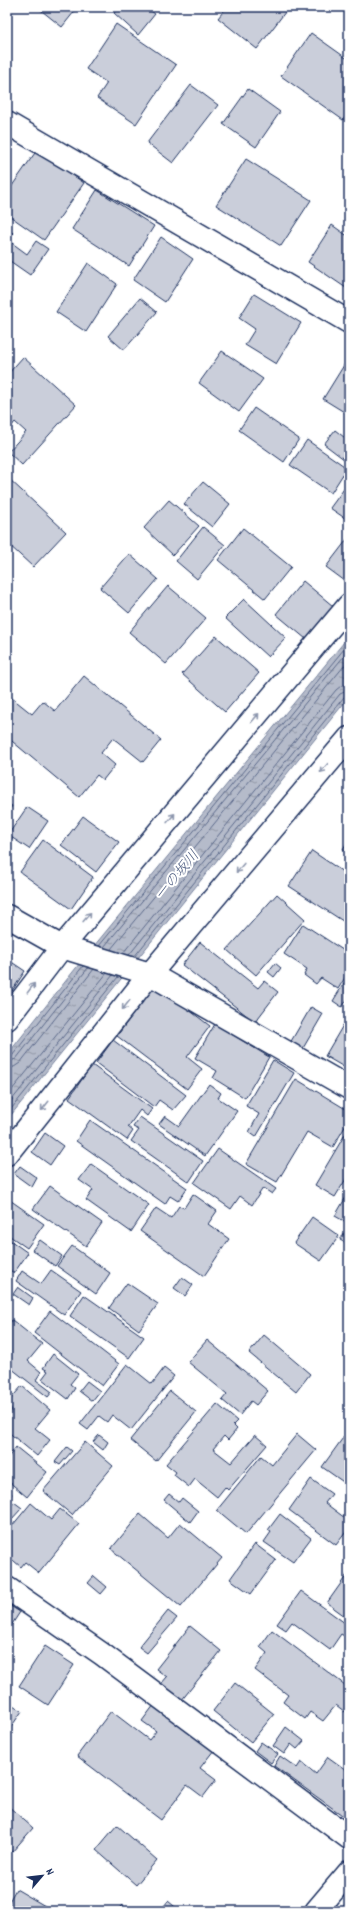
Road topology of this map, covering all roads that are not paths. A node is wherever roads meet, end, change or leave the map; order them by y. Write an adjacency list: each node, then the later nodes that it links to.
1 (7, 123): 2 (street)
2 (349, 322)
3 (349, 605): 6 (street, one-way to 3)
4 (349, 738): 7 (street, one-way to 7)
5 (7, 916): 6 (street)
6 (71, 950): 7 (street); 8 (street, one-way to 6)
7 (143, 972): 9 (street); 10 (street, one-way to 10)
8 (7, 1019)
9 (349, 1088)
10 (7, 1154)
11 (7, 1588): 12 (street)
12 (349, 1838)
13 (349, 1872): 14 (street)
14 (316, 1911)

